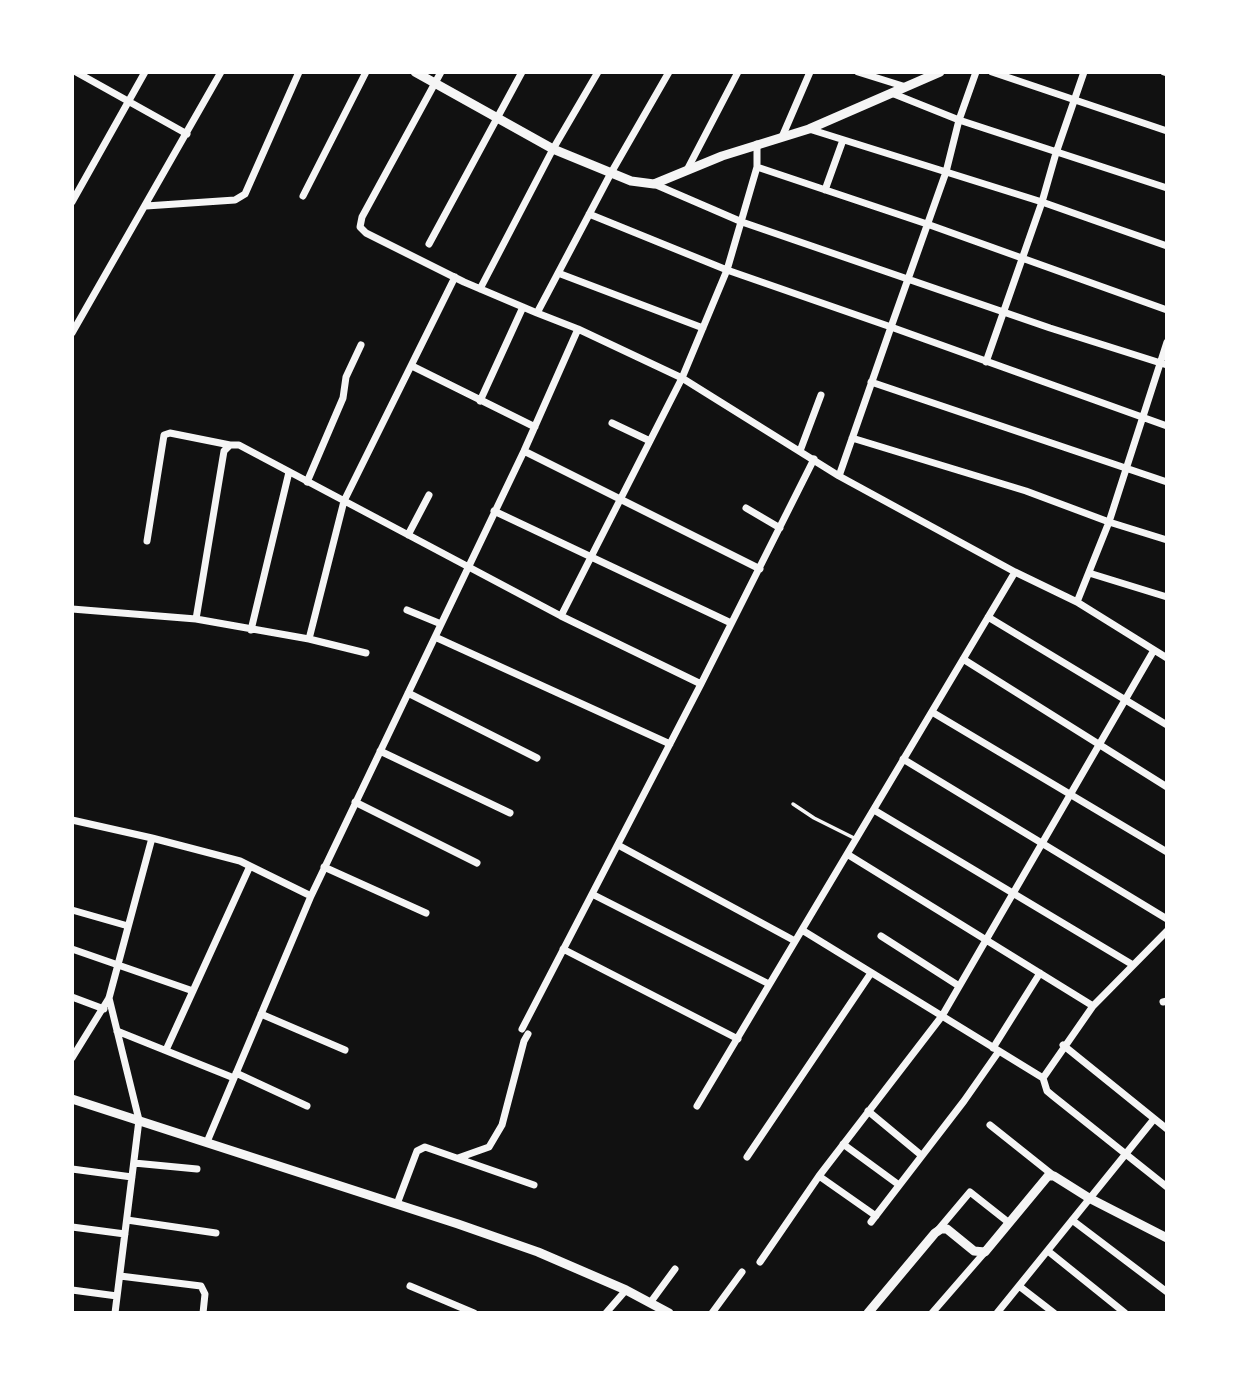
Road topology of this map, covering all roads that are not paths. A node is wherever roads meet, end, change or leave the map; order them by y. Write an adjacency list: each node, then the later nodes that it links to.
1 (76, 72): 22 (street)
2 (145, 72): 22 (street)
3 (221, 72): 27 (street)
4 (299, 72): 43 (street)
5 (366, 72): 40 (street)
6 (415, 72): 18 (street)
7 (441, 72): 18 (street)
8 (522, 72): 23 (street)
9 (598, 72): 31 (street)
10 (669, 72): 36 (street)
11 (738, 72): 34 (street)
12 (810, 72): 28 (street)
13 (858, 72): 19 (street)
14 (940, 72): 19 (street)
15 (976, 72): 24 (street)
16 (992, 72): 21 (street)
17 (1084, 72): 21 (street)
18 (436, 82): 23 (street); 52 (street)
19 (906, 88): 20 (street)
20 (894, 94): 24 (street); 25 (street)
21 (1075, 99): 26 (street); 32 (street)
22 (129, 101): 27 (street); 41 (street)
23 (498, 117): 31 (street); 47 (street)
24 (960, 120): 32 (street); 35 (street)
25 (809, 130): 28 (street); 29 (street)
26 (1167, 131)
27 (187, 134): 43 (street)
28 (782, 137): 30 (street)
29 (843, 140): 35 (street); 39 (street)
30 (757, 144): 33 (street); 34 (street)
31 (553, 149): 36 (street); 54 (street)
32 (1056, 153): 38 (street); 42 (street)
33 (757, 167): 39 (street); 45 (street)
34 (688, 168): 37 (street)
35 (946, 172): 42 (street); 46 (street)
36 (611, 173): 37 (street); 44 (street)
37 (654, 184): 45 (street)
38 (1167, 188)
39 (825, 190): 46 (street)
40 (303, 196)
41 (72, 202)
42 (1042, 202): 48 (street); 49 (street)
43 (146, 206): 62 (street)
44 (589, 214): 50 (street); 51 (street)
45 (742, 222): 50 (street); 53 (street)
46 (927, 224): 49 (street); 53 (street)
47 (429, 244)
48 (1167, 246)
49 (1023, 258): 56 (street); 57 (street)
50 (727, 270): 59 (street); 60 (street)
51 (558, 273): 58 (street); 60 (street)
52 (455, 277): 54 (street); 67 (street)
53 (907, 279): 57 (street); 59 (street)
54 (480, 289): 55 (street)
55 (523, 307): 58 (street); 71 (street)
56 (1167, 310)
57 (1004, 312): 65 (street); 66 (street)
58 (537, 313): 61 (street)
59 (891, 327): 65 (street); 69 (street)
60 (703, 328): 68 (street)
61 (578, 329): 68 (street); 75 (street)
62 (72, 333)
63 (1167, 342): 66 (street)
64 (362, 345): 85 (street)
65 (986, 362): 72 (street)
66 (1164, 364): 72 (street)
67 (412, 366): 71 (street); 89 (street)
68 (682, 379): 77 (street); 80 (street)
69 (871, 382): 76 (street); 82 (street)
70 (821, 395): 80 (street)
71 (480, 401): 75 (street)
72 (1144, 418): 74 (street); 82 (street)
73 (612, 423): 77 (street)
74 (1167, 426)
75 (535, 427): 79 (street)
76 (852, 438): 84 (street); 92 (street)
77 (650, 441): 88 (street)
78 (230, 445): 83 (street); 96 (street); 108 (street)
79 (524, 451): 88 (street); 91 (street)
80 (800, 451): 81 (street)
81 (814, 459): 84 (street); 93 (street)
82 (1127, 468): 86 (street); 92 (street)
83 (289, 472): 85 (street); 111 (street)
84 (839, 476): 100 (street)
85 (307, 482): 89 (street)
86 (1167, 482)
87 (429, 495): 94 (street)
88 (622, 498): 97 (street); 99 (street)
89 (344, 501): 94 (street); 113 (street)
90 (746, 508): 93 (street)
91 (494, 511): 97 (street); 98 (street)
92 (1109, 522): 95 (street); 101 (street)
93 (780, 528): 99 (street)
94 (408, 535): 98 (street)
95 (1167, 540)
96 (147, 541)
97 (591, 558): 106 (street); 109 (street)
98 (468, 567): 106 (street); 110 (street)
99 (760, 569): 109 (street)
100 (1015, 572): 103 (street); 107 (street)
101 (1089, 573): 102 (street); 103 (street)
102 (1167, 597)
103 (1077, 602): 114 (street)
104 (72, 609): 108 (street)
105 (407, 610): 110 (street)
106 (561, 616): 118 (street)
107 (988, 617): 117 (street); 120 (street)
108 (196, 619): 111 (street)
109 (731, 623): 118 (street)
110 (441, 624): 112 (street)
111 (251, 629): 113 (street)
112 (435, 637): 119 (street); 123 (street)
113 (309, 639): 115 (street)
114 (1154, 650): 116 (street); 120 (street)
115 (366, 653)
116 (1167, 658)
117 (963, 659): 121 (street); 124 (street)
118 (701, 684): 123 (street)
119 (408, 693): 125 (street); 126 (street)
120 (1125, 700): 122 (street); 124 (street)
121 (932, 712): 127 (street); 129 (street)
122 (1167, 725)
123 (670, 744): 138 (street)
124 (1098, 744): 128 (street); 129 (street)
125 (380, 751): 130 (street); 133 (street)
126 (537, 758)
127 (904, 759): 132 (street); 137 (street)
128 (1167, 787)
129 (1069, 794): 137 (street); 139 (street)
130 (355, 802): 141 (street); 143 (street)
131 (793, 804): 136 (lane)
132 (874, 810): 136 (street); 144 (street)
133 (510, 813)
134 (72, 820): 135 (street)
135 (152, 838): 142 (street); 150 (street)
136 (856, 839): 140 (street)
137 (1041, 843): 144 (street); 149 (street)
138 (618, 845): 145 (street); 155 (street)
139 (1167, 852)
140 (847, 854): 151 (street); 154 (street)
141 (477, 863)
142 (250, 866): 146 (street); 164 (street)
143 (324, 867): 146 (street); 148 (street)
144 (1012, 893): 154 (street); 159 (street)
145 (592, 894): 157 (street); 162 (street)
146 (311, 895): 169 (street)
147 (72, 910): 150 (street)
148 (426, 913)
149 (1167, 919)
150 (128, 926): 158 (street)
151 (802, 930): 155 (street); 160 (street)
152 (1167, 931): 159 (street)
153 (881, 936): 163 (street)
154 (985, 939): 161 (street); 163 (street)
155 (795, 941): 162 (street)
156 (72, 949): 158 (street)
157 (563, 949): 172 (street); 193 (street)
158 (118, 965): 164 (street); 166 (street)
159 (1133, 965): 167 (street)
160 (871, 973): 170 (street); 192 (street)
161 (1040, 973): 167 (street); 176 (street)
162 (769, 985): 172 (street)
163 (959, 986): 170 (street)
164 (193, 991): 174 (street)
165 (72, 997): 168 (street)
166 (109, 998): 168 (street); 171 (street)
167 (1093, 1006): 173 (street)
168 (104, 1009): 177 (street)
169 (261, 1014): 175 (street); 178 (street)
170 (942, 1016): 176 (street); 183 (street)
171 (117, 1031): 174 (street); 185 (street)
172 (738, 1039): 182 (street)
173 (1063, 1045): 179 (street); 184 (street)
174 (166, 1050): 178 (street)
175 (345, 1050)
176 (996, 1050): 179 (street); 191 (street)
177 (72, 1058)
178 (235, 1075): 181 (street); 188 (street)
179 (1043, 1078): 190 (street)
180 (72, 1099): 185 (street)
181 (307, 1106)
182 (697, 1106)
183 (868, 1111): 189 (street); 191 (street)
184 (1154, 1119): 187 (street); 190 (street)
185 (139, 1120): 188 (street); 194 (street)
186 (990, 1125): 198 (street)
187 (1167, 1129)
188 (206, 1142): 204 (street)
189 (843, 1144): 197 (street); 201 (street)
190 (1125, 1154): 202 (street); 203 (street)
191 (921, 1155): 201 (street)
192 (747, 1157)
193 (457, 1158): 200 (street); 204 (street)
194 (134, 1163): 196 (street); 199 (street)
195 (72, 1169): 199 (street)
196 (197, 1169)
197 (819, 1175): 201 (street); 215 (street)
198 (1054, 1176): 203 (street); 207 (street)
199 (132, 1177): 205 (street)
200 (534, 1185)
201 (899, 1185)
202 (1167, 1187)
203 (1089, 1198): 206 (street); 212 (street)
204 (397, 1204): 222 (street)
205 (127, 1220): 209 (street); 211 (street)
206 (1072, 1220): 213 (street); 223 (street)
207 (1008, 1222): 210 (street); 214 (street)
208 (72, 1227): 211 (street)
209 (216, 1233)
210 (935, 1233): 214 (street); 232 (street)
211 (125, 1234): 218 (street)
212 (1167, 1238)
213 (1048, 1251): 220 (street); 236 (street)
214 (985, 1252): 233 (street)
215 (760, 1262)
216 (675, 1269): 225 (street)
217 (742, 1272): 231 (street)
218 (120, 1276): 224 (street); 227 (street)
219 (410, 1286): 228 (street)
220 (1019, 1286): 234 (street); 235 (street)
221 (72, 1290): 224 (street)
222 (626, 1290): 225 (street); 229 (street)
223 (1167, 1292)
224 (117, 1296): 226 (street)
225 (650, 1303): 230 (street)
226 (115, 1313)
227 (203, 1313)
228 (474, 1313)
229 (606, 1313)
230 (669, 1313)
231 (712, 1313)
232 (867, 1313)
233 (932, 1313)
234 (997, 1313)
235 (1054, 1313)
236 (1125, 1313)

